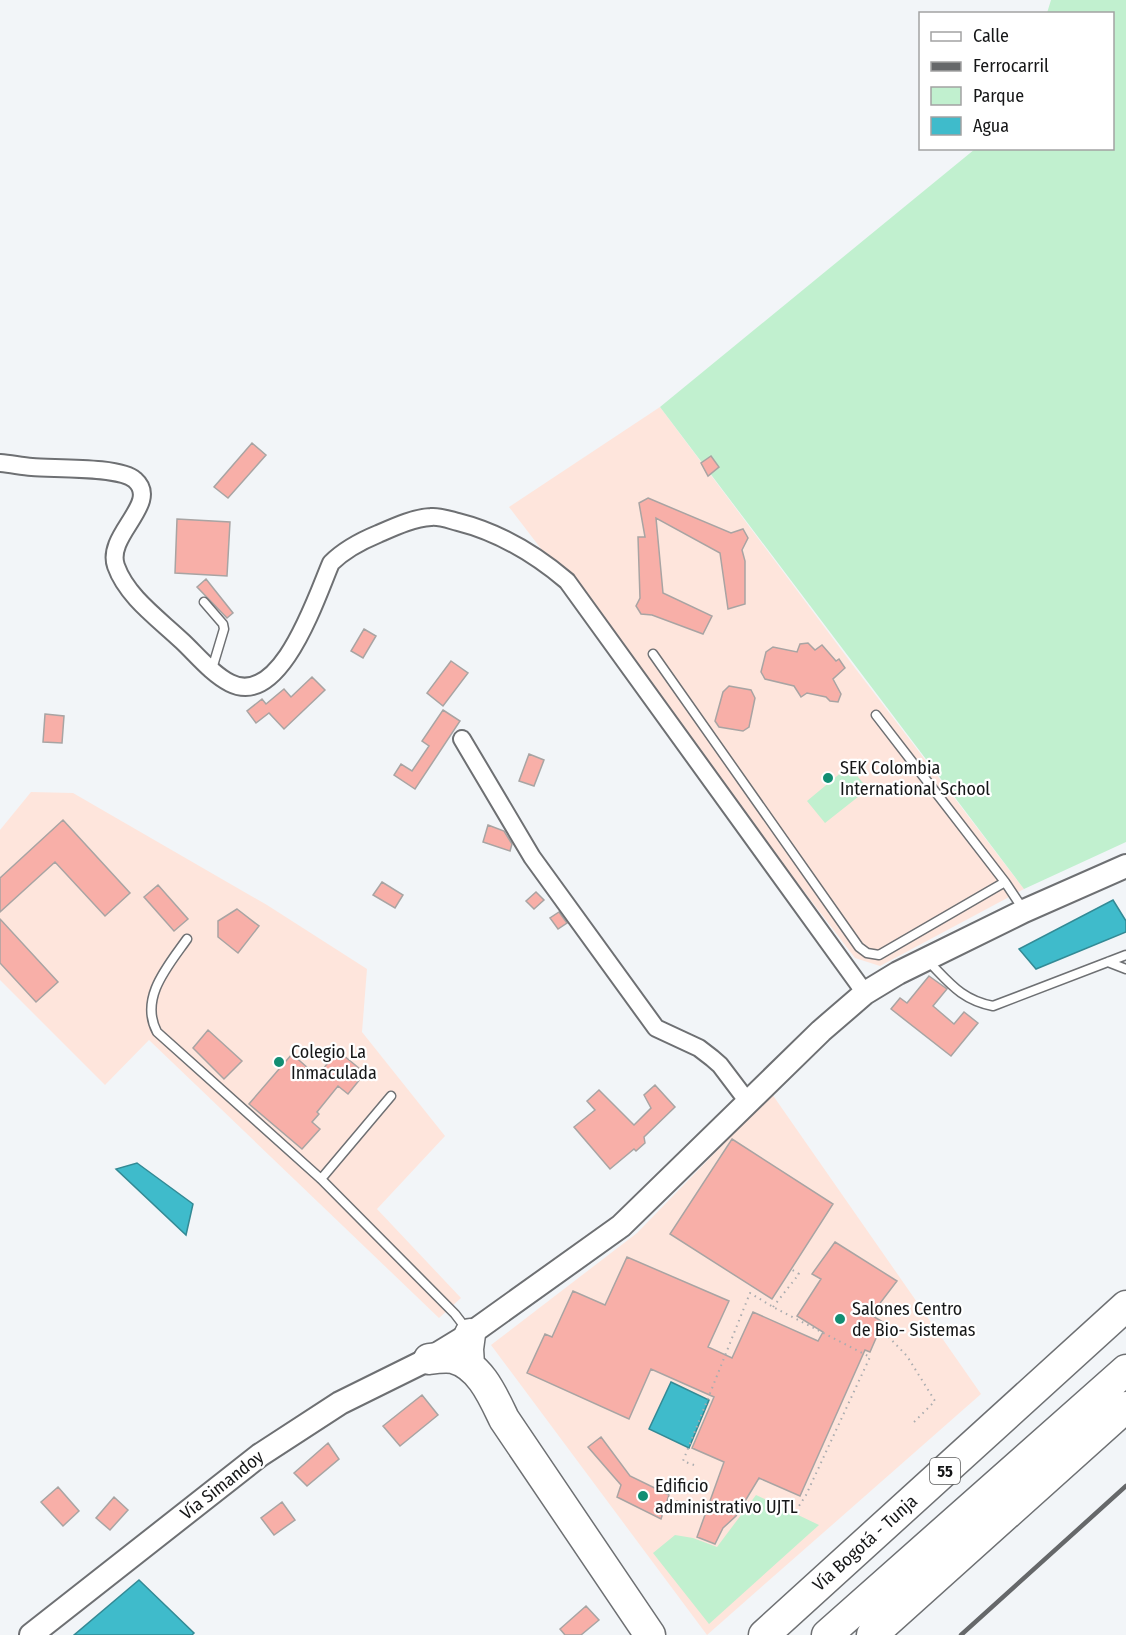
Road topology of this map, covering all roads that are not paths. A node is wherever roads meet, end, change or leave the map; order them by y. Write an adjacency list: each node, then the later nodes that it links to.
1 (0, 463): 4 (street)
2 (204, 602): 4 (lane)
3 (653, 654): 8 (lane)
4 (212, 669): 15 (street)
5 (876, 716): 8 (lane)
6 (462, 739): 17 (street)
7 (1126, 866): 9 (street, Vía Simandoy)
8 (1005, 882): 9 (lane)
9 (1024, 911): 12 (street, Vía Simandoy)
10 (187, 939): 18 (lane)
11 (1126, 955): 13 (lane)
12 (927, 960): 13 (lane); 15 (street, Vía Simandoy)
13 (1108, 962): 14 (lane)
14 (1126, 969)
15 (865, 993): 17 (street, Vía Simandoy)
16 (391, 1096): 18 (lane)
17 (748, 1102): 20 (street, Vía Simandoy)
18 (321, 1179): 20 (lane)
19 (1126, 1306): 29 (highway, Vía Bogotá - Tunja / 55)
20 (470, 1334): 21 (street, Vía Simandoy); 22 (highway)
21 (429, 1359): 22 (highway); 26 (street, Vía Simandoy)
22 (469, 1365): 24 (highway)
23 (1126, 1370): 30 (highway)
24 (490, 1391): 27 (highway); 28 (highway)
25 (1126, 1407): 31 (highway)
26 (31, 1635)
27 (650, 1635)
28 (675, 1635)
29 (764, 1635)
30 (827, 1635)
31 (872, 1635)

